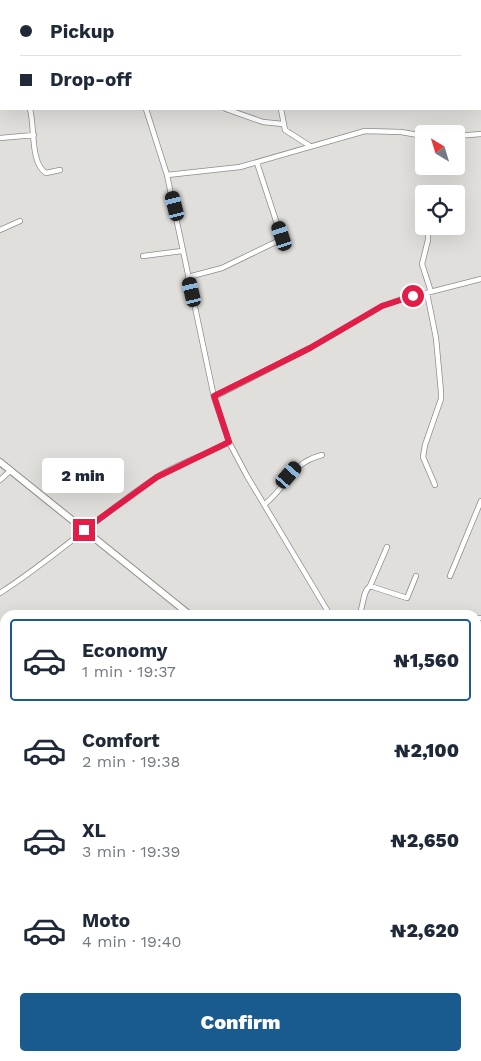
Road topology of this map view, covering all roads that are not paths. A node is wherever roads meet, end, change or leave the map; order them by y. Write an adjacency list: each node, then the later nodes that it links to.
1 (30, 110): 9 (street)
2 (146, 110): 14 (street)
3 (229, 110): 5 (street)
4 (281, 110): 5 (street)
5 (283, 124): 11 (street)
6 (415, 134): 11 (street)
7 (481, 134): 8 (street)
8 (465, 135)
9 (34, 136): 10 (street); 13 (street)
10 (0, 138)
11 (310, 146): 12 (street)
12 (257, 163): 14 (street); 20 (street)
13 (60, 170)
14 (168, 175): 18 (street)
15 (20, 221): 16 (street)
16 (0, 230)
17 (428, 235): 22 (street)
18 (182, 251): 19 (street); 20 (street)
19 (143, 256)
20 (188, 278): 23 (street)
21 (481, 279): 22 (street)
22 (429, 292): 23 (street); 29 (street)
23 (214, 396): 24 (street)
24 (229, 442): 31 (street); 32 (street)
25 (322, 455): 31 (street)
26 (0, 462): 27 (main road)
27 (11, 470): 28 (street); 32 (main road)
28 (0, 480)
29 (435, 485)
30 (481, 501): 35 (street)
31 (265, 504): 39 (street)
32 (84, 530): 37 (street); 38 (main road)
33 (387, 547): 36 (street)
34 (416, 576): 36 (street)
35 (450, 576)
36 (370, 586): 40 (street)
37 (0, 593)
38 (184, 610)
39 (327, 610)
40 (361, 610)

